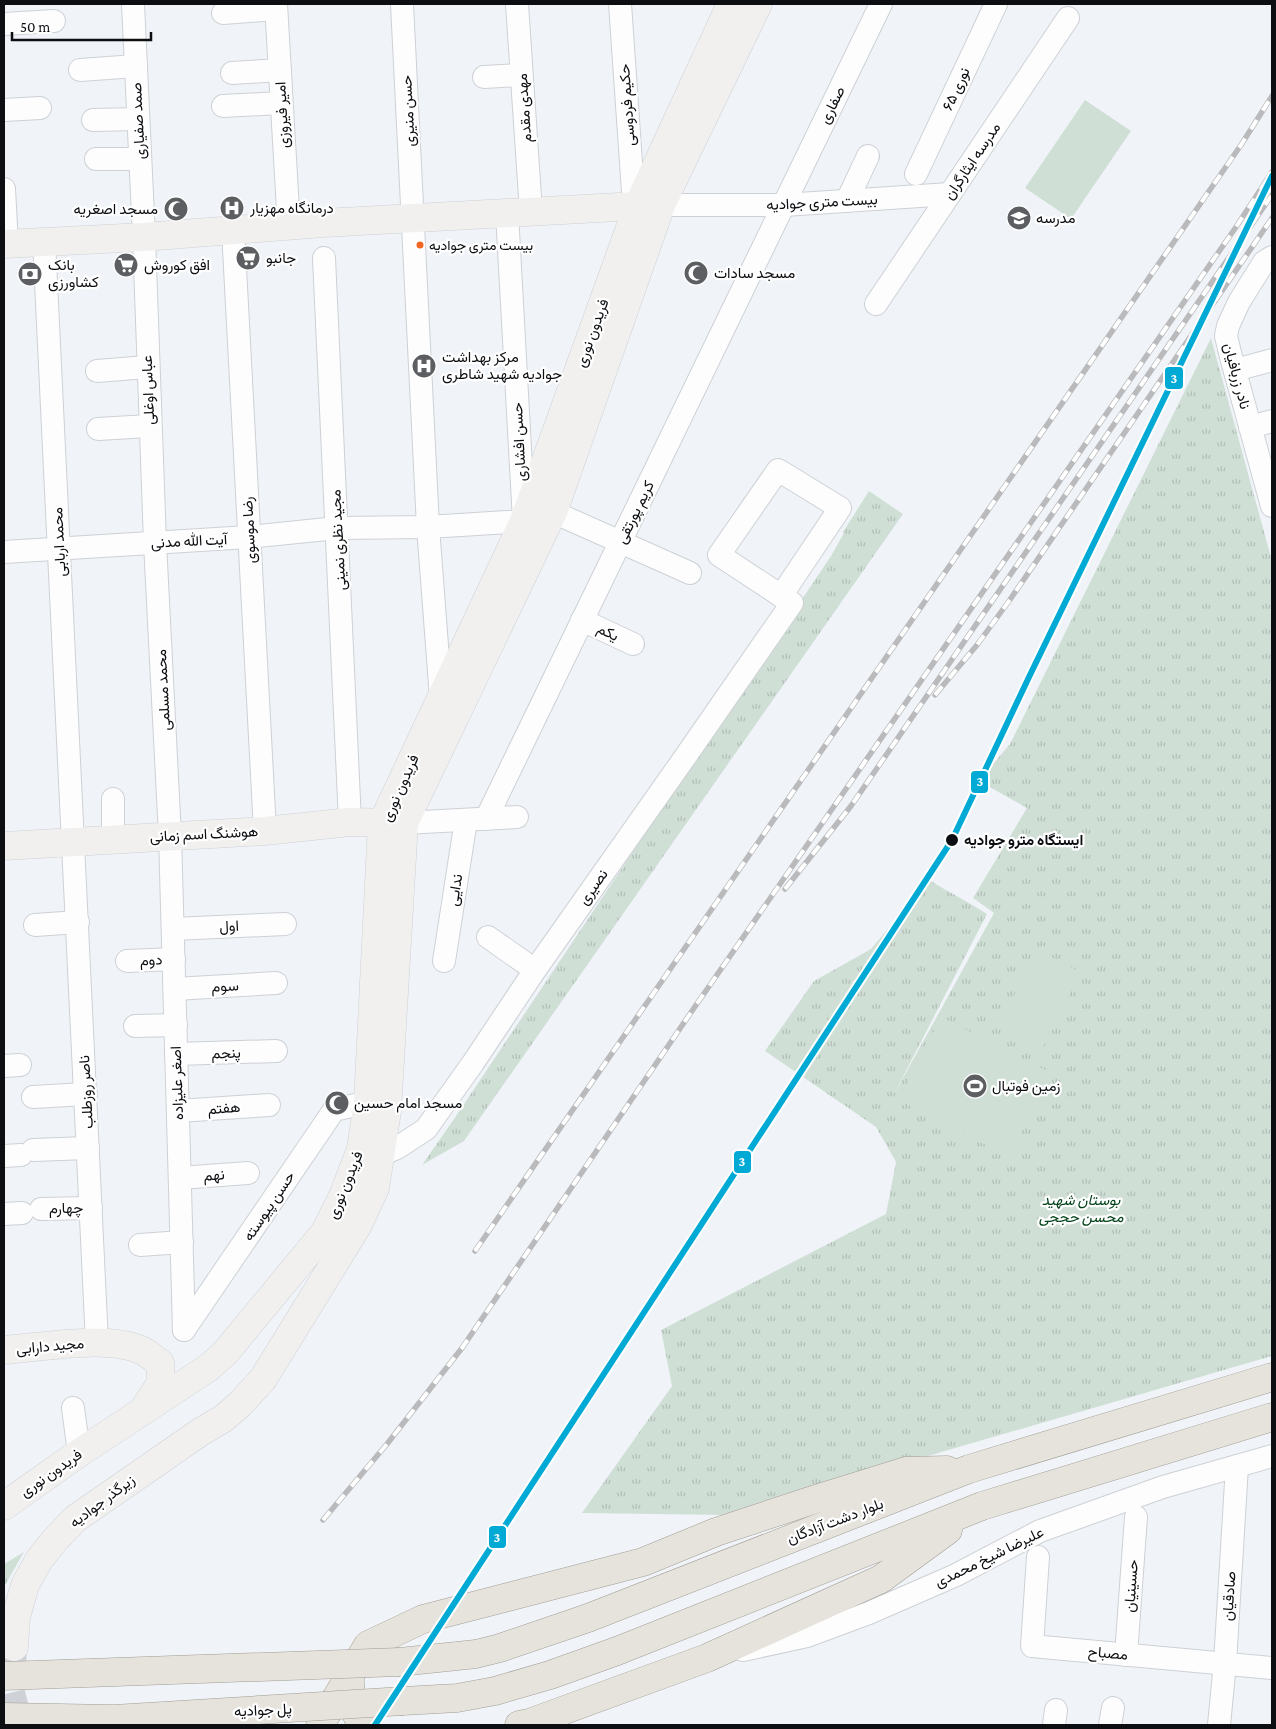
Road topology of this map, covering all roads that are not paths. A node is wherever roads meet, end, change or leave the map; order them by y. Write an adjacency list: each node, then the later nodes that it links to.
1 (133, 4): 14 (street, صمد صفیاری)
2 (402, 4): 36 (street, حسن منیری)
3 (516, 4): 18 (street, مهدی مقدم)
4 (620, 4): 34 (street, حکیم فردوسی)
5 (758, 4): 34 (main road, فریدون نوری)
6 (882, 4): 33 (street, صفاری)
7 (996, 4): 29 (street, نوری ۶۵)
8 (276, 6): 10 (street); 16 (street, امیر فیروزی)
9 (723, 11): 34 (main road, فریدون نوری)
10 (222, 13)
11 (1068, 18): 31 (street, مدرسه ایثارگران)
12 (54, 21): 13 (street)
13 (4, 24)
14 (136, 66): 15 (street); 24 (street, صمد صفیاری)
15 (80, 70)
16 (280, 70): 17 (street); 20 (street, امیر فیروزی)
17 (232, 73)
18 (521, 74): 19 (street); 35 (street, مهدی مقدم)
19 (484, 77)
20 (281, 103): 21 (street); 37 (street, امیر فیروزی)
21 (223, 106)
22 (40, 108): 23 (street)
23 (4, 110)
24 (138, 119): 25 (street); 28 (street, صمد صفیاری)
25 (93, 120)
26 (868, 156): 32 (street)
27 (96, 159): 28 (street)
28 (140, 159): 39 (street, صمد صفیاری)
29 (916, 174)
30 (4, 189): 41 (street)
31 (950, 194): 32 (street, بیست متری جوادیه); 44 (street, مدرسه ایثارگران)
32 (847, 201): 33 (street, بیست متری جوادیه)
33 (784, 205): 34 (street, بیست متری جوادیه); 59 (street, کریم پورتقی)
34 (645, 206): 35 (main road, بیست متری جوادیه); 54 (main road, فریدون نوری); 55 (main road, فریدون نوری)
35 (519, 213): 36 (main road, بیست متری جوادیه); 55 (street, حسن افشاری)
36 (413, 219): 37 (main road, بیست متری جوادیه); 56 (street, حسن منیری)
37 (289, 226): 38 (main road, بیست متری جوادیه)
38 (233, 230): 39 (main road, بیست متری جوادیه); 58 (street, رضا موسوی)
39 (144, 238): 40 (main road, بیست متری جوادیه); 46 (street, عباس اوغلی)
40 (44, 241): 41 (main road, بیست متری جوادیه); 61 (street, محمد اربابی)
41 (5, 244)
42 (1272, 257): 47 (street, نادر زربافیان)
43 (324, 258): 57 (street, مجید نظری نمینی)
44 (876, 304)
45 (1272, 360): 47 (street)
46 (147, 367): 48 (street); 50 (street, عباس اوغلی)
47 (1234, 370): 51 (street, نادر زربافیان)
48 (96, 372)
49 (1272, 421): 51 (street)
50 (149, 426): 52 (street); 60 (street, عباس اوغلی)
51 (1250, 427): 53 (street, نادر زربافیان)
52 (98, 429)
53 (1270, 492)
54 (553, 512): 59 (street); 72 (main road, فریدون نوری)
55 (524, 521): 56 (street, آیت‌ الله مدنی); 67 (main road, فریدون نوری)
56 (428, 526): 57 (street, آیت‌ الله مدنی); 67 (street, حسن منیری)
57 (337, 528): 58 (street, آیت‌ الله مدنی); 71 (street, مجید نظری نمینی)
58 (249, 537): 60 (street, آیت‌ الله مدنی); 73 (street, رضا موسوی)
59 (620, 542): 63 (street); 65 (street, کریم پورتقی)
60 (155, 543): 61 (street, آیت‌ الله مدنی); 74 (street, محمد مسلمی)
61 (59, 548): 62 (street, آیت‌ الله مدنی); 76 (street, محمد اربابی)
62 (4, 552)
63 (690, 573)
64 (786, 599): 64 (street, نصیری); 86 (street, نصیری)
65 (582, 620): 66 (street, یکم); 70 (street, کریم پورتقی)
66 (633, 644)
67 (441, 698): 72 (main road, فریدون نوری)
68 (113, 799): 75 (street)
69 (517, 817): 70 (street)
70 (476, 819): 72 (street); 85 (street, ندایی)
71 (350, 822): 72 (main road, هوشنگ اسم زمانی); 73 (main road, هوشنگ اسم زمانی)
72 (393, 823): 95 (main road, فریدون نوری); 99 (main road, فریدون نوری)
73 (265, 831): 74 (main road, هوشنگ اسم زمانی)
74 (170, 836): 75 (main road, هوشنگ اسم زمانی); 81 (street, اصغر علیزاده)
75 (113, 840): 76 (main road, هوشنگ اسم زمانی)
76 (74, 842): 77 (main road, هوشنگ اسم زمانی); 78 (street, ناصر روزطلب)
77 (4, 846)
78 (78, 922): 80 (street); 93 (street, ناصر روزطلب)
79 (285, 924): 81 (street, اول)
80 (35, 925)
81 (173, 929): 83 (street, اصغر علیزاده)
82 (488, 938): 86 (street)
83 (174, 959): 84 (street, دوم); 88 (street, اصغر علیزاده)
84 (127, 961)
85 (444, 961)
86 (535, 970): 99 (street, نصیری)
87 (276, 983): 88 (street, سوم)
88 (175, 989): 89 (street, اصغر علیزاده)
89 (176, 1025): 90 (street); 92 (street, اصغر علیزاده)
90 (135, 1026)
91 (276, 1051): 92 (street, پنجم)
92 (176, 1054): 97 (street, اصغر علیزاده)
93 (86, 1094): 94 (street); 98 (street, ناصر روزطلب)
94 (33, 1097)
95 (368, 1102): 99 (main road, فریدون نوری); 108 (street, حسن پیوسته)
96 (270, 1105): 97 (street, هفتم)
97 (178, 1111): 102 (street, اصغر علیزاده)
98 (88, 1148): 100 (street); 103 (street, ناصر روزطلب)
99 (371, 1152): 105 (main road, فریدون نوری); 115 (main road, فریدون نوری)
100 (19, 1154)
101 (248, 1173): 102 (street, نهم)
102 (180, 1178): 106 (street, اصغر علیزاده)
103 (91, 1208): 104 (street, چهارم); 109 (street, ناصر روزطلب)
104 (22, 1212)
105 (325, 1232): 113 (main road, فریدون نوری); 115 (main road)
106 (182, 1242): 107 (street); 108 (street, اصغر علیزاده)
107 (140, 1245)
108 (184, 1330)
109 (97, 1342): 110 (main road, مجید دارابی); 113 (main road, مجید دارابی)
110 (4, 1350)
111 (1272, 1377): 119 (main road, بلوار دشت آزادگان)
112 (73, 1408): 116 (street)
113 (144, 1410): 116 (main road, فریدون نوری)
114 (1272, 1417): 121 (main road)
115 (199, 1432): 125 (main road, زیرگذر جوادیه)
116 (79, 1453): 120 (main road, فریدون نوری)
117 (1272, 1456): 118 (street, علیرضا شیخ محمدی)
118 (1237, 1466): 127 (street, علیرضا شیخ محمدی); 128 (street, صادقیان)
119 (969, 1469): 124 (main road); 130 (main road, بلوار دشت آزادگان, bridge)
120 (4, 1506)
121 (982, 1506): 127 (main road); 131 (main road, پل جوادیه, bridge)
122 (1136, 1517): 126 (street, حسینیان)
123 (1038, 1557): 126 (street, مصباح)
124 (368, 1645): 132 (main road); 133 (main road)
125 (14, 1647)
126 (1126, 1655): 128 (street, مصباح)
127 (707, 1658): 134 (main road)
128 (1225, 1663): 129 (street, مصباح); 135 (street, صادقیان)
129 (1272, 1668)
130 (4, 1676)
131 (4, 1718)
132 (320, 1725)
133 (363, 1725)
134 (524, 1725)
135 (1219, 1725)

